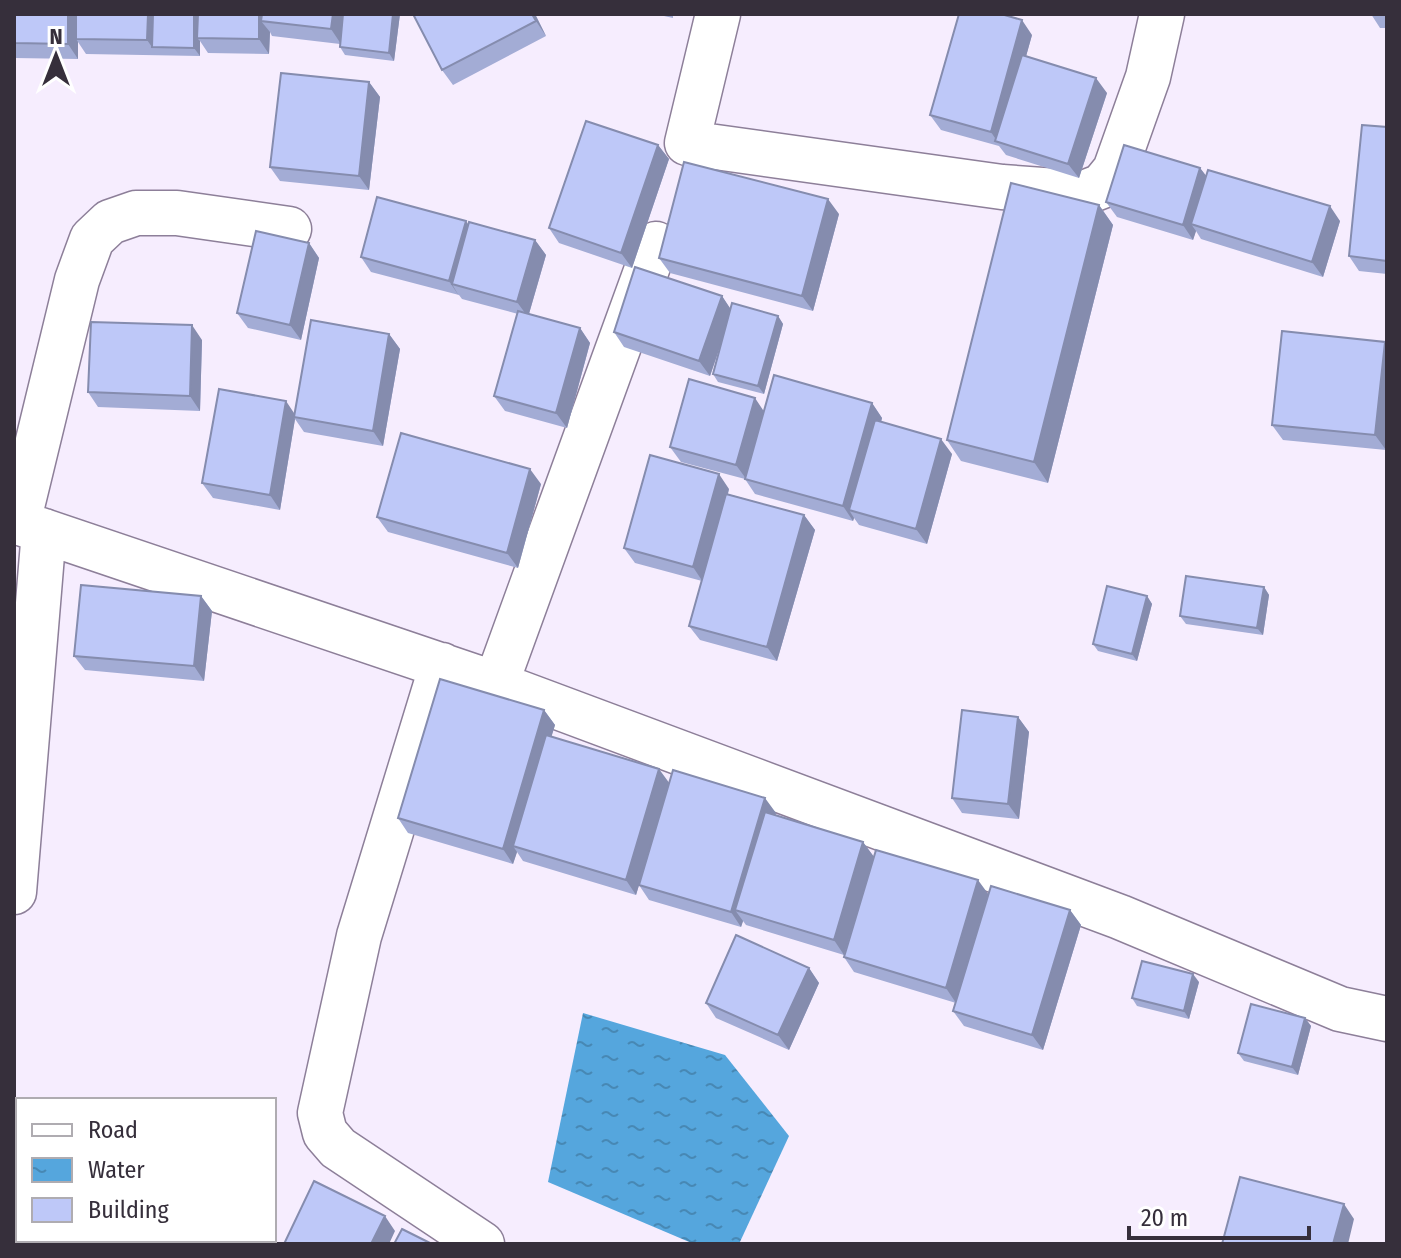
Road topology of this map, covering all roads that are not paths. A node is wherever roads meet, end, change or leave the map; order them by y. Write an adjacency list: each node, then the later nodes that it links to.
1 (718, 14): 2 (street)
2 (1162, 14)
3 (289, 229): 5 (street)
4 (656, 244): 7 (street)
5 (25, 525): 6 (street); 8 (street)
6 (442, 665): 7 (street); 10 (street)
7 (496, 684): 9 (street)
8 (14, 892)
9 (1387, 1019)
10 (482, 1244)

